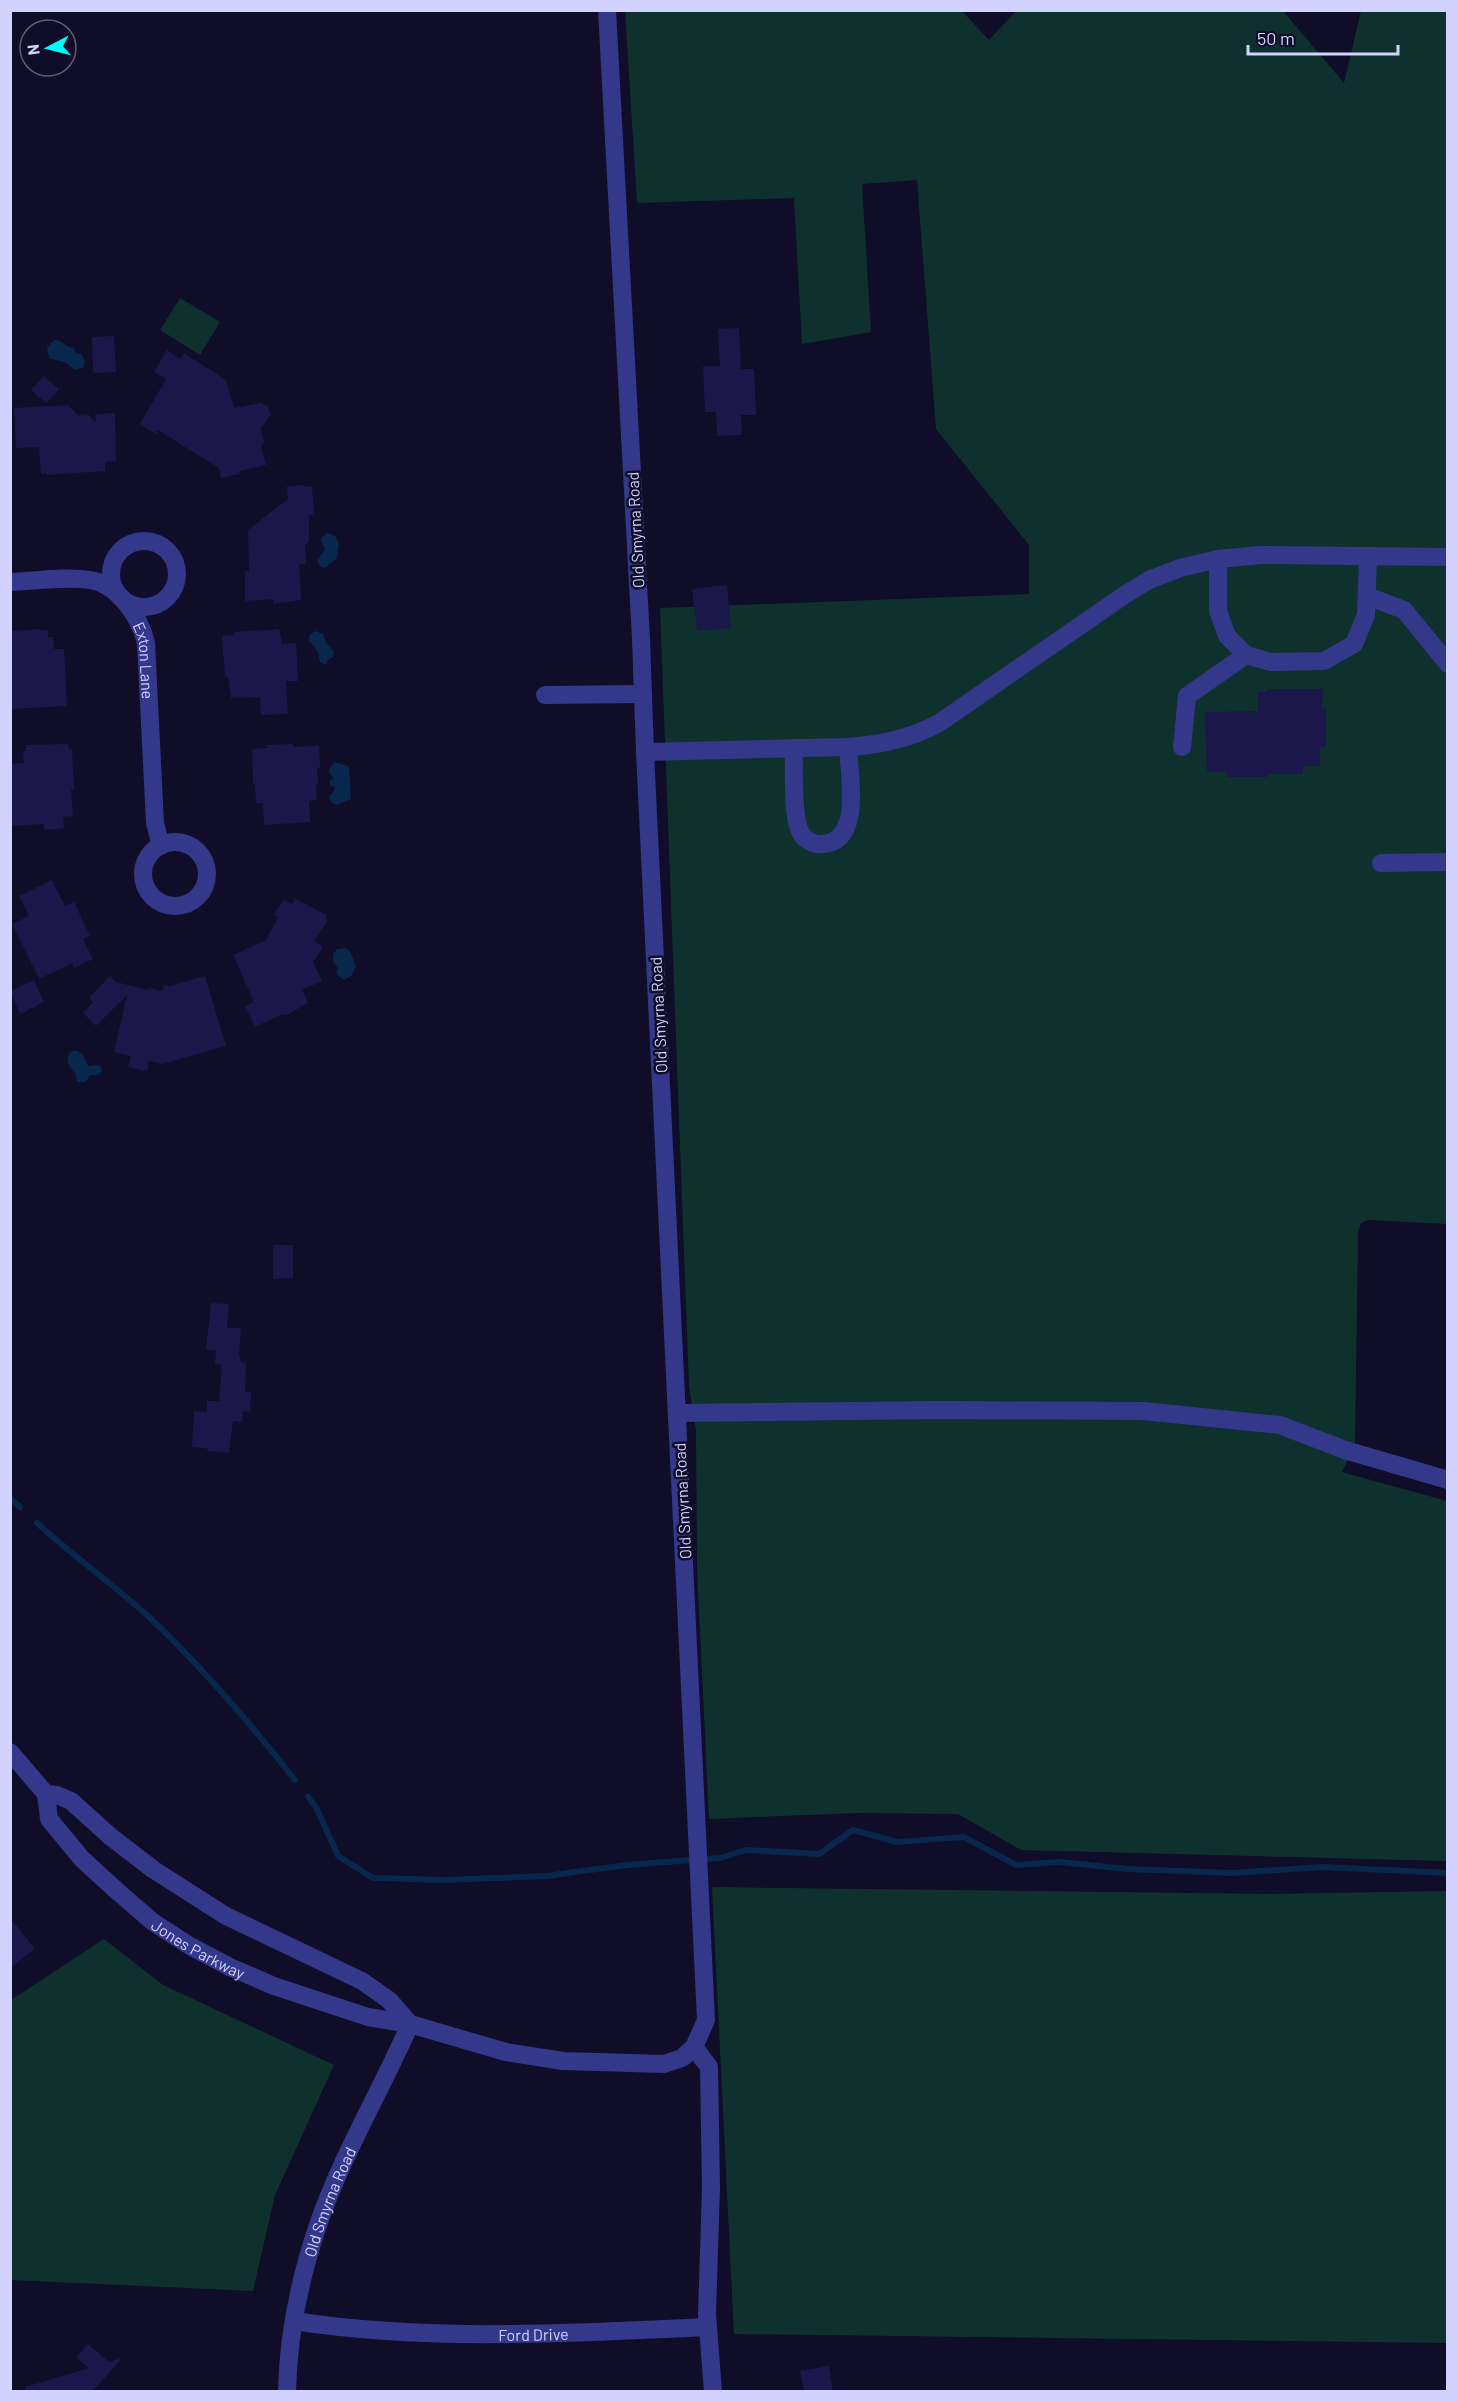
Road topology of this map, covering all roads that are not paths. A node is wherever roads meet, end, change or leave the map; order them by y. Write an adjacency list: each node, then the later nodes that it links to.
1 (607, 10): 9 (street, Old Smyrna Road)
2 (1368, 556): 3 (street); 4 (street); 6 (street)
3 (1448, 557)
4 (1218, 559): 7 (street); 11 (street)
5 (10, 582): 15 (street, Exton Lane)
6 (1367, 596): 7 (street); 8 (street)
7 (1246, 655): 12 (street)
8 (1448, 664)
9 (643, 694): 10 (street); 14 (street, Old Smyrna Road)
10 (545, 695)
11 (848, 747): 13 (street); 13 (street)
12 (1182, 747)
13 (794, 748): 14 (street)
14 (645, 752): 18 (street, Old Smyrna Road)
15 (160, 846)
16 (1448, 862): 17 (street)
17 (1381, 863)
18 (678, 1413): 19 (street); 23 (street, Old Smyrna Road)
19 (1448, 1480)
20 (10, 1752): 21 (street, Jones Parkway)
21 (46, 1794): 22 (street); 22 (street, Jones Parkway)
22 (410, 2024): 23 (street, Jones Parkway); 24 (street, Old Smyrna Road)
23 (694, 2047): 25 (street)
24 (294, 2321): 25 (street, Ford Drive); 26 (street, Old Smyrna Road)
25 (708, 2327): 27 (street)
26 (287, 2391)
27 (714, 2391)

